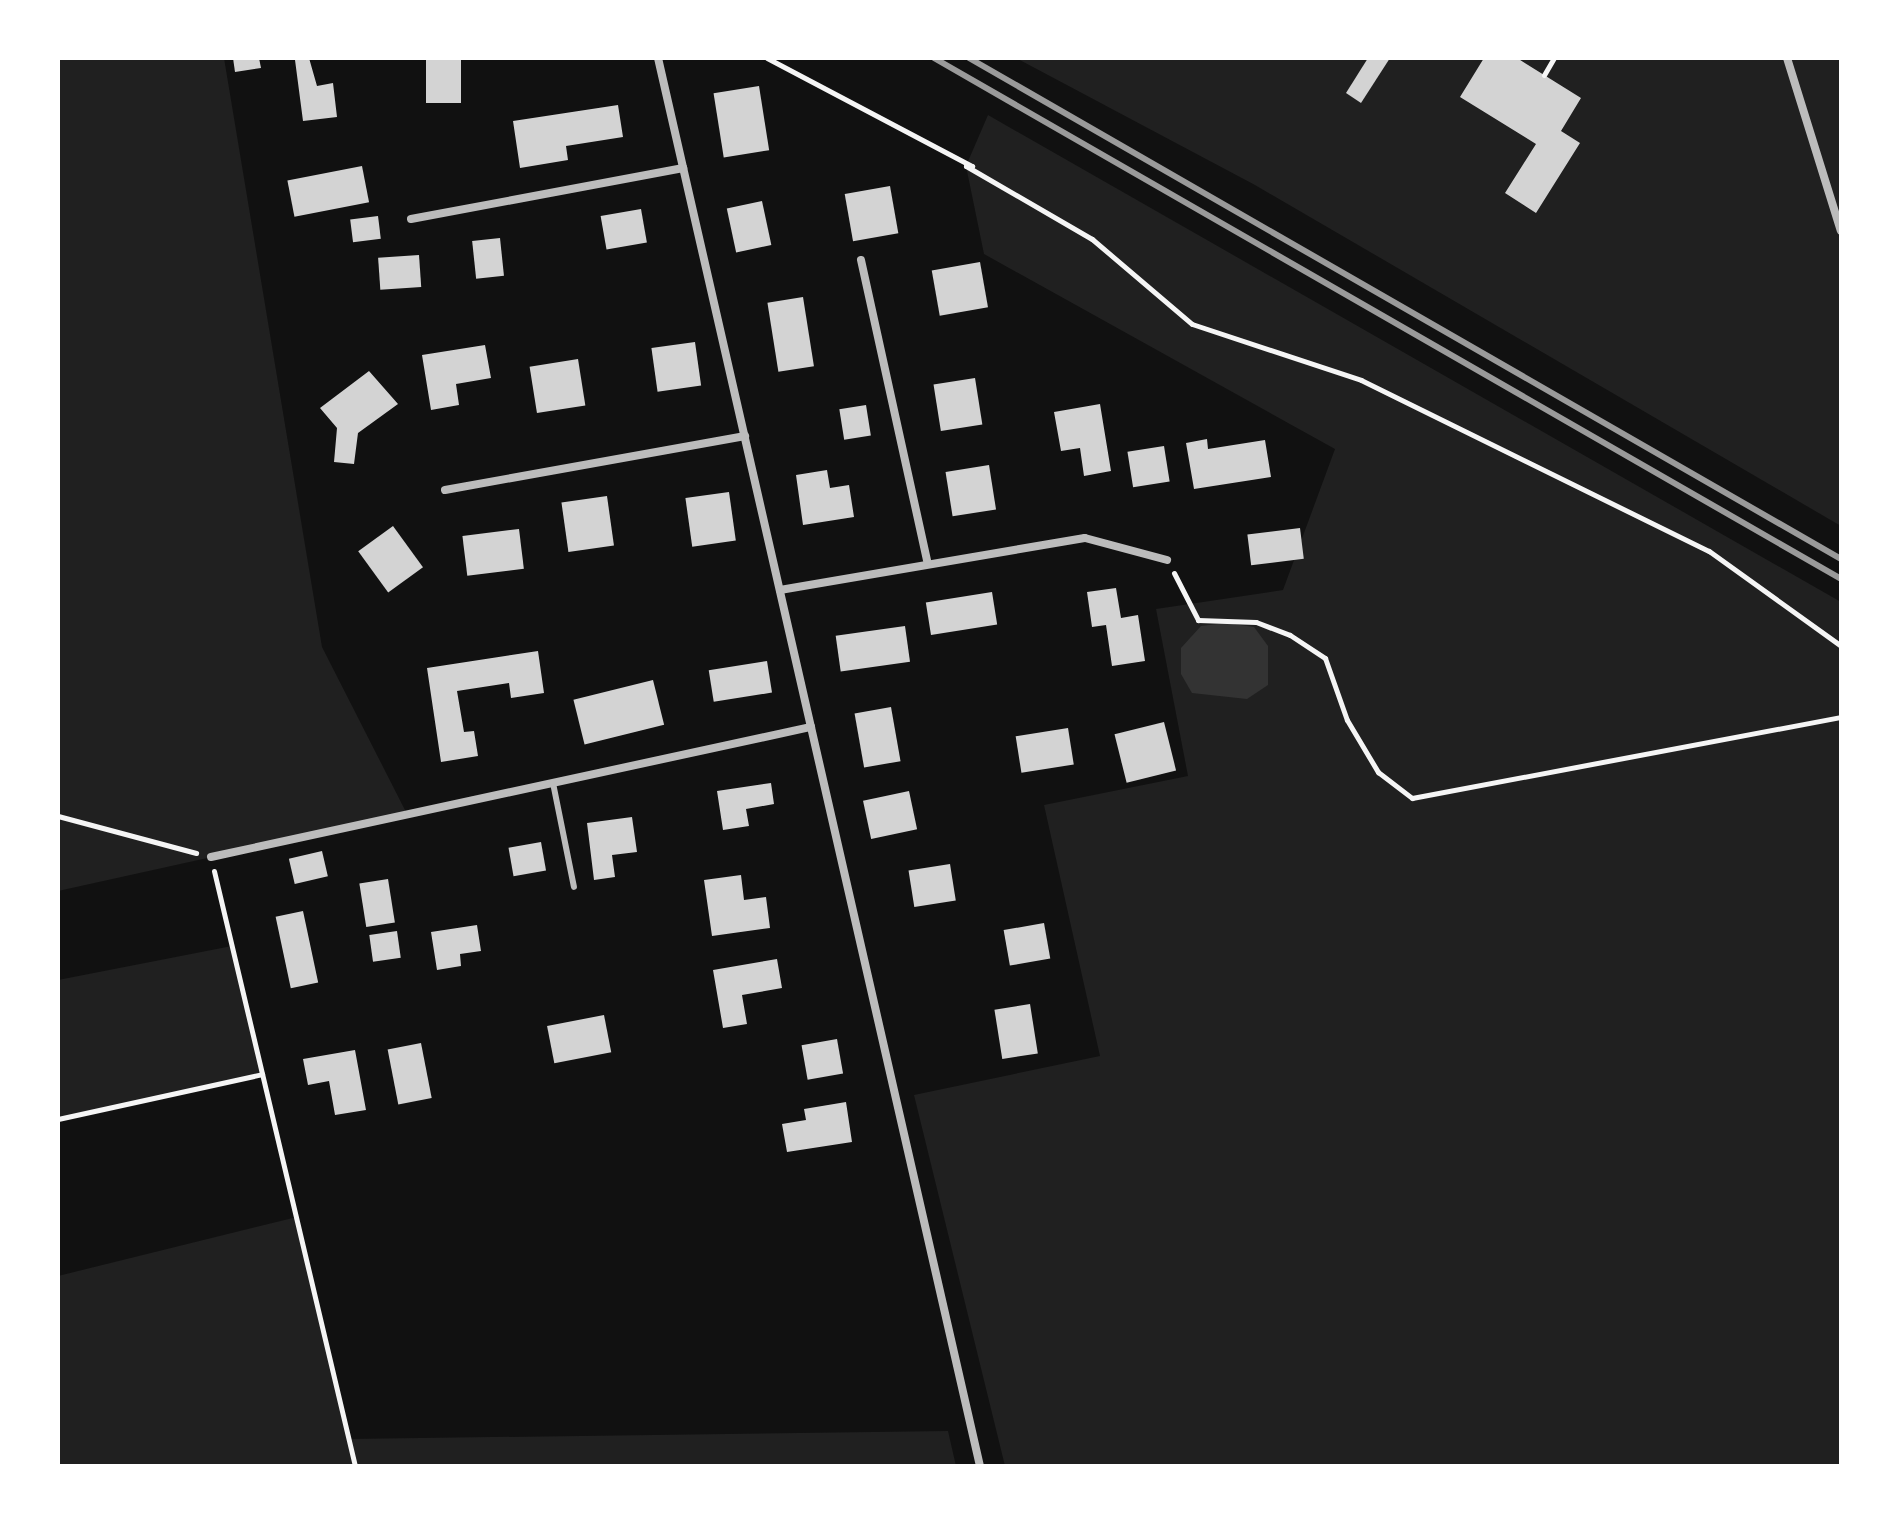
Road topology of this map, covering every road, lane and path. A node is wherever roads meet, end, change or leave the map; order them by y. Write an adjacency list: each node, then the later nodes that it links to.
1 (658, 58): 6 (street)
2 (767, 58): 15 (path)
3 (1554, 58): 5 (path)
4 (1787, 58): 8 (street)
5 (1544, 75)
6 (683, 168): 7 (street); 10 (street)
7 (411, 219)
8 (1841, 231)
9 (861, 260): 13 (street)
10 (745, 436): 11 (street); 14 (street)
11 (445, 490)
12 (1167, 560): 13 (street); 16 (path)
13 (927, 561): 14 (street)
14 (780, 590): 17 (street)
15 (1841, 646)
16 (1841, 717)
17 (811, 727): 18 (street); 25 (street)
18 (553, 783): 20 (street); 21 (lane)
19 (58, 816): 20 (path)
20 (211, 857): 22 (path)
21 (574, 887)
22 (262, 1074): 23 (path); 24 (path)
23 (58, 1119)
24 (355, 1466)
25 (980, 1466)

